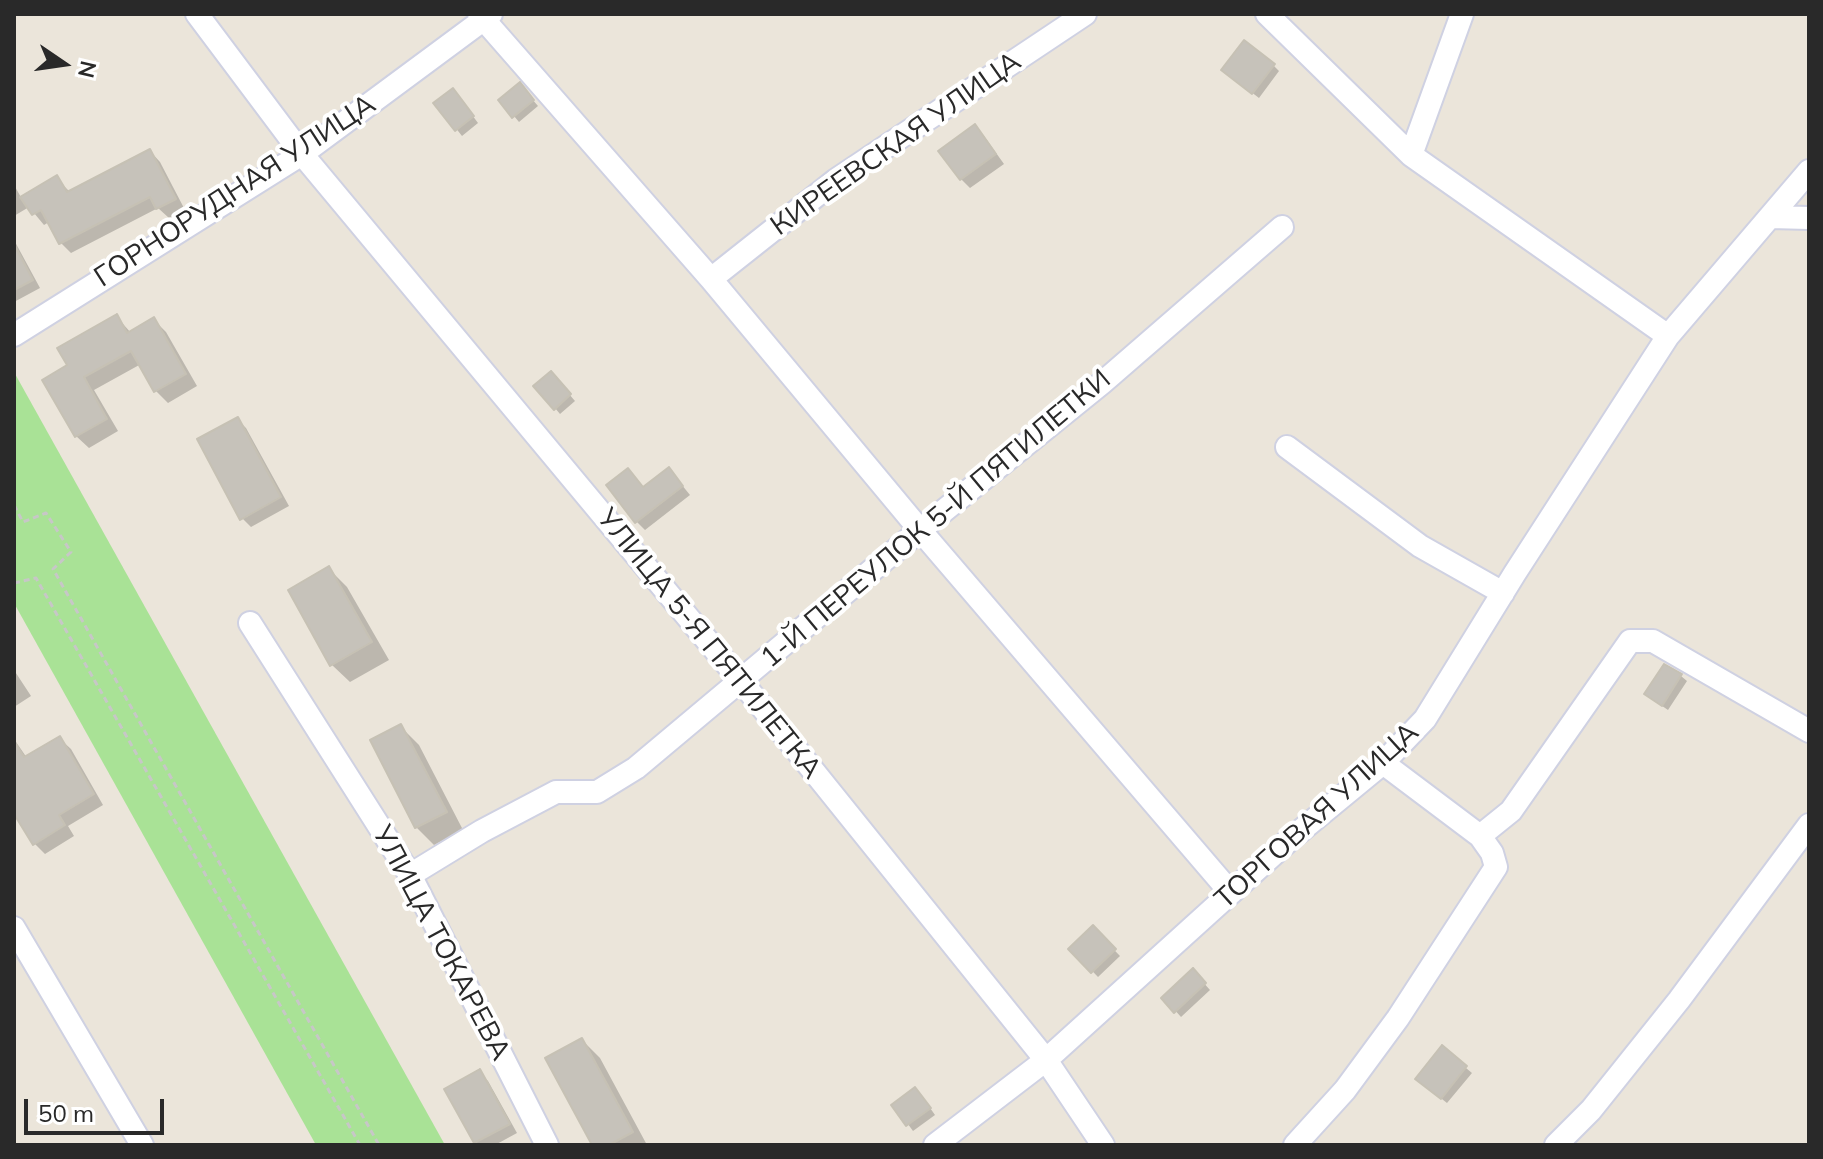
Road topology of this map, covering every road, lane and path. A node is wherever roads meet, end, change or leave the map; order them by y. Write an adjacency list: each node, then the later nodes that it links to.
1 (197, 14): 6 (street)
2 (1085, 14): 12 (street, КИРЕЕВСКАЯ УЛИЦА)
3 (1267, 14): 7 (street)
4 (1462, 14): 7 (street)
5 (484, 16): 6 (street, ГОРНОРУДНАЯ УЛИЦА); 12 (street)
6 (302, 154): 13 (street, ГОРНОРУДНАЯ УЛИЦА); 21 (street, УЛИЦА 5-Я ПЯТИЛЕТКА)
7 (1411, 155): 14 (street)
8 (1809, 171): 9 (street, ТОРГОВАЯ УЛИЦА)
9 (1770, 217): 10 (street); 14 (street, ТОРГОВАЯ УЛИЦА)
10 (1809, 218)
11 (1282, 227): 17 (street, 1-Й ПЕРЕУЛОК 5-Й ПЯТИЛЕТКИ)
12 (711, 279): 17 (street)
13 (14, 335)
14 (1668, 336): 19 (street, ТОРГОВАЯ УЛИЦА)
15 (1287, 447): 19 (street)
16 (14, 505): 32 (path)
17 (920, 530): 21 (street, 1-Й ПЕРЕУЛОК 5-Й ПЯТИЛЕТКИ); 27 (street)
18 (14, 583): 31 (path)
19 (1503, 593): 23 (street, ТОРГОВАЯ УЛИЦА)
20 (250, 623): 26 (street, УЛИЦА ТОКАРЕВА)
21 (741, 681): 26 (street, 1-Й ПЕРЕУЛОК 5-Й ПЯТИЛЕТКИ); 29 (street, УЛИЦА 5-Я ПЯТИЛЕТКА)
22 (1809, 731): 25 (street)
23 (1383, 763): 25 (street); 27 (street, ТОРГОВАЯ УЛИЦА)
24 (1809, 825): 37 (street)
25 (1480, 836): 36 (street)
26 (410, 875): 33 (street, УЛИЦА ТОКАРЕВА)
27 (1231, 893): 29 (street, ТОРГОВАЯ УЛИЦА)
28 (14, 928): 30 (street)
29 (1046, 1060): 34 (street, ТОРГОВАЯ УЛИЦА); 35 (street, УЛИЦА 5-Я ПЯТИЛЕТКА)
30 (142, 1145)
31 (360, 1145)
32 (379, 1145)
33 (547, 1145)
34 (935, 1145)
35 (1103, 1145)
36 (1295, 1145)
37 (1556, 1145)

